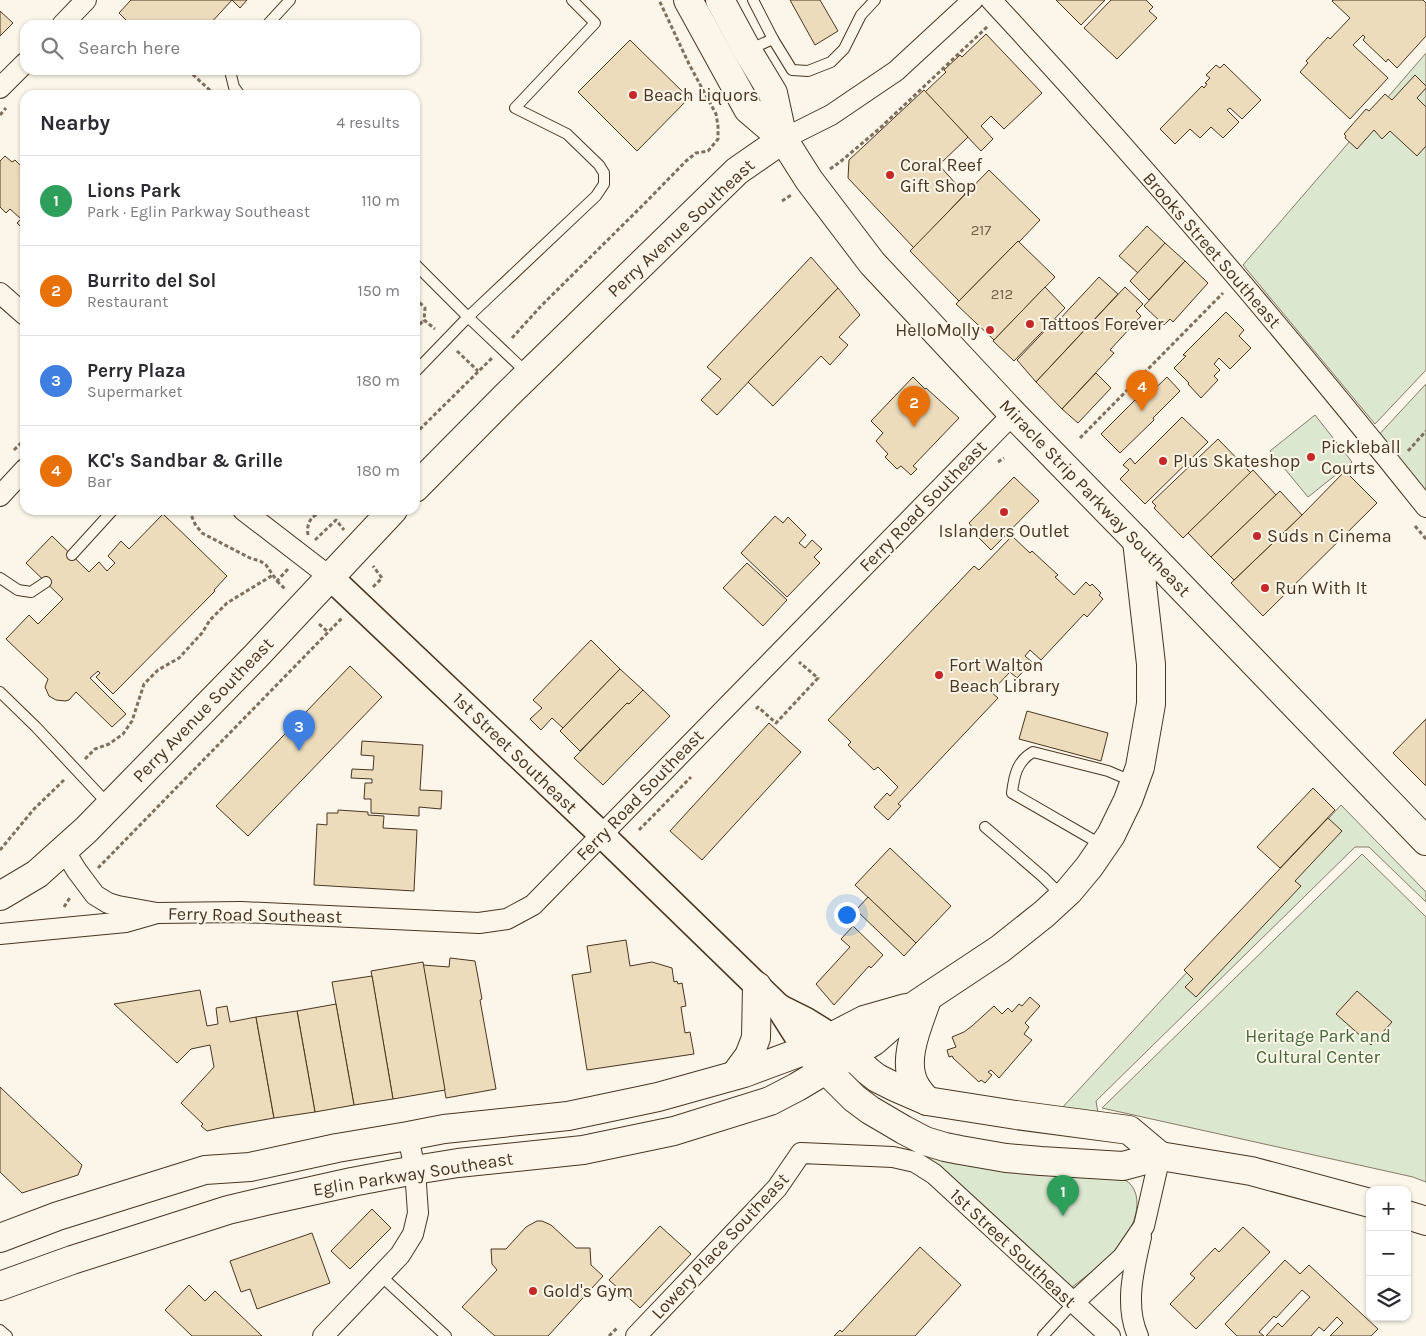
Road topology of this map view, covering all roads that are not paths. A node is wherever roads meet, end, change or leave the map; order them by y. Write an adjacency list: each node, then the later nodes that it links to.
1 (86, 0): 10 (street)
2 (290, 0): 11 (lane)
3 (572, 0): 22 (lane)
4 (688, 0): 18 (main road)
5 (720, 0): 13 (main road)
6 (753, 0): 12 (lane)
7 (875, 0): 12 (lane)
8 (991, 0): 29 (street, Brooks Street Southeast)
9 (970, 3): 18 (street, Perry Avenue Southeast)
10 (67, 20)
11 (272, 20)
12 (773, 39): 13 (lane)
13 (747, 50): 18 (main road)
14 (20, 68): 16 (street)
15 (232, 75): 17 (lane)
16 (0, 88)
17 (237, 90)
18 (783, 139): 24 (main road, Perry Avenue Southeast); 25 (main road, Miracle Strip Parkway Southeast)
19 (420, 269): 22 (lane)
20 (0, 293): 21 (street)
21 (20, 311)
22 (468, 318): 23 (lane); 24 (lane)
23 (420, 367)
24 (528, 374): 27 (main road, Perry Avenue Southeast)
25 (1013, 414): 33 (main road, Miracle Strip Parkway Southeast); 42 (street, Ferry Road Southeast)
26 (20, 474): 28 (street)
27 (420, 483)
28 (0, 496)
29 (1426, 506)
30 (108, 515): 34 (lane)
31 (250, 515): 35 (street, 1st Street Southeast)
32 (388, 515): 35 (main road, Perry Avenue Southeast)
33 (1137, 541): 39 (main road); 43 (main road, Miracle Strip Parkway Southeast)
34 (72, 555)
35 (330, 576): 40 (main road, Perry Avenue Southeast); 42 (street, 1st Street Southeast)
36 (0, 578): 37 (lane)
37 (46, 582)
38 (0, 692): 40 (lane)
39 (1135, 782): 44 (main road); 44 (lane)
40 (110, 806): 45 (main road, Perry Avenue Southeast)
41 (986, 827): 47 (lane)
42 (601, 834): 48 (street, Ferry Road Southeast); 50 (street, 1st Street Southeast)
43 (1426, 840)
44 (1104, 846): 47 (main road)
45 (64, 850): 46 (main road, Perry Avenue Southeast); 48 (street, Ferry Road Southeast)
46 (0, 896)
47 (1063, 897): 51 (main road)
48 (157, 913): 49 (street, Ferry Road Southeast)
49 (0, 934)
50 (757, 986): 52 (street, 1st Street Southeast); 57 (main road)
51 (920, 1002): 53 (main road, Eglin Parkway Southeast); 55 (main road, Eglin Parkway Southeast); 58 (main road)
52 (778, 1006): 53 (street); 54 (street)
53 (831, 1036): 54 (main road, Eglin Parkway Southeast); 55 (main road)
54 (806, 1050): 56 (main road); 57 (main road, Eglin Parkway Southeast)
55 (851, 1055): 56 (main road, Eglin Parkway Southeast); 58 (main road)
56 (826, 1070): 60 (main road); 62 (main road, Eglin Parkway Southeast)
57 (735, 1075): 59 (main road, Eglin Parkway Southeast)
58 (927, 1101): 60 (main road)
59 (408, 1136): 62 (street); 67 (main road, Eglin Parkway Southeast)
60 (1160, 1156): 63 (main road); 66 (street)
61 (915, 1162): 70 (street, 1st Street Southeast); 75 (street, Lowery Place Southeast)
62 (415, 1170): 68 (street); 69 (main road, Eglin Parkway Southeast)
63 (1366, 1202)
64 (1411, 1216): 65 (main road)
65 (1426, 1221)
66 (1144, 1226): 70 (street); 78 (street)
67 (0, 1238)
68 (381, 1276): 73 (street); 74 (lane)
69 (0, 1286)
70 (1073, 1303): 76 (lane); 77 (street, 1st Street Southeast)
71 (0, 1330): 72 (lane)
72 (7, 1336)
73 (323, 1336)
74 (446, 1336)
75 (636, 1336)
76 (1043, 1336)
77 (1110, 1336)
78 (1138, 1336)

